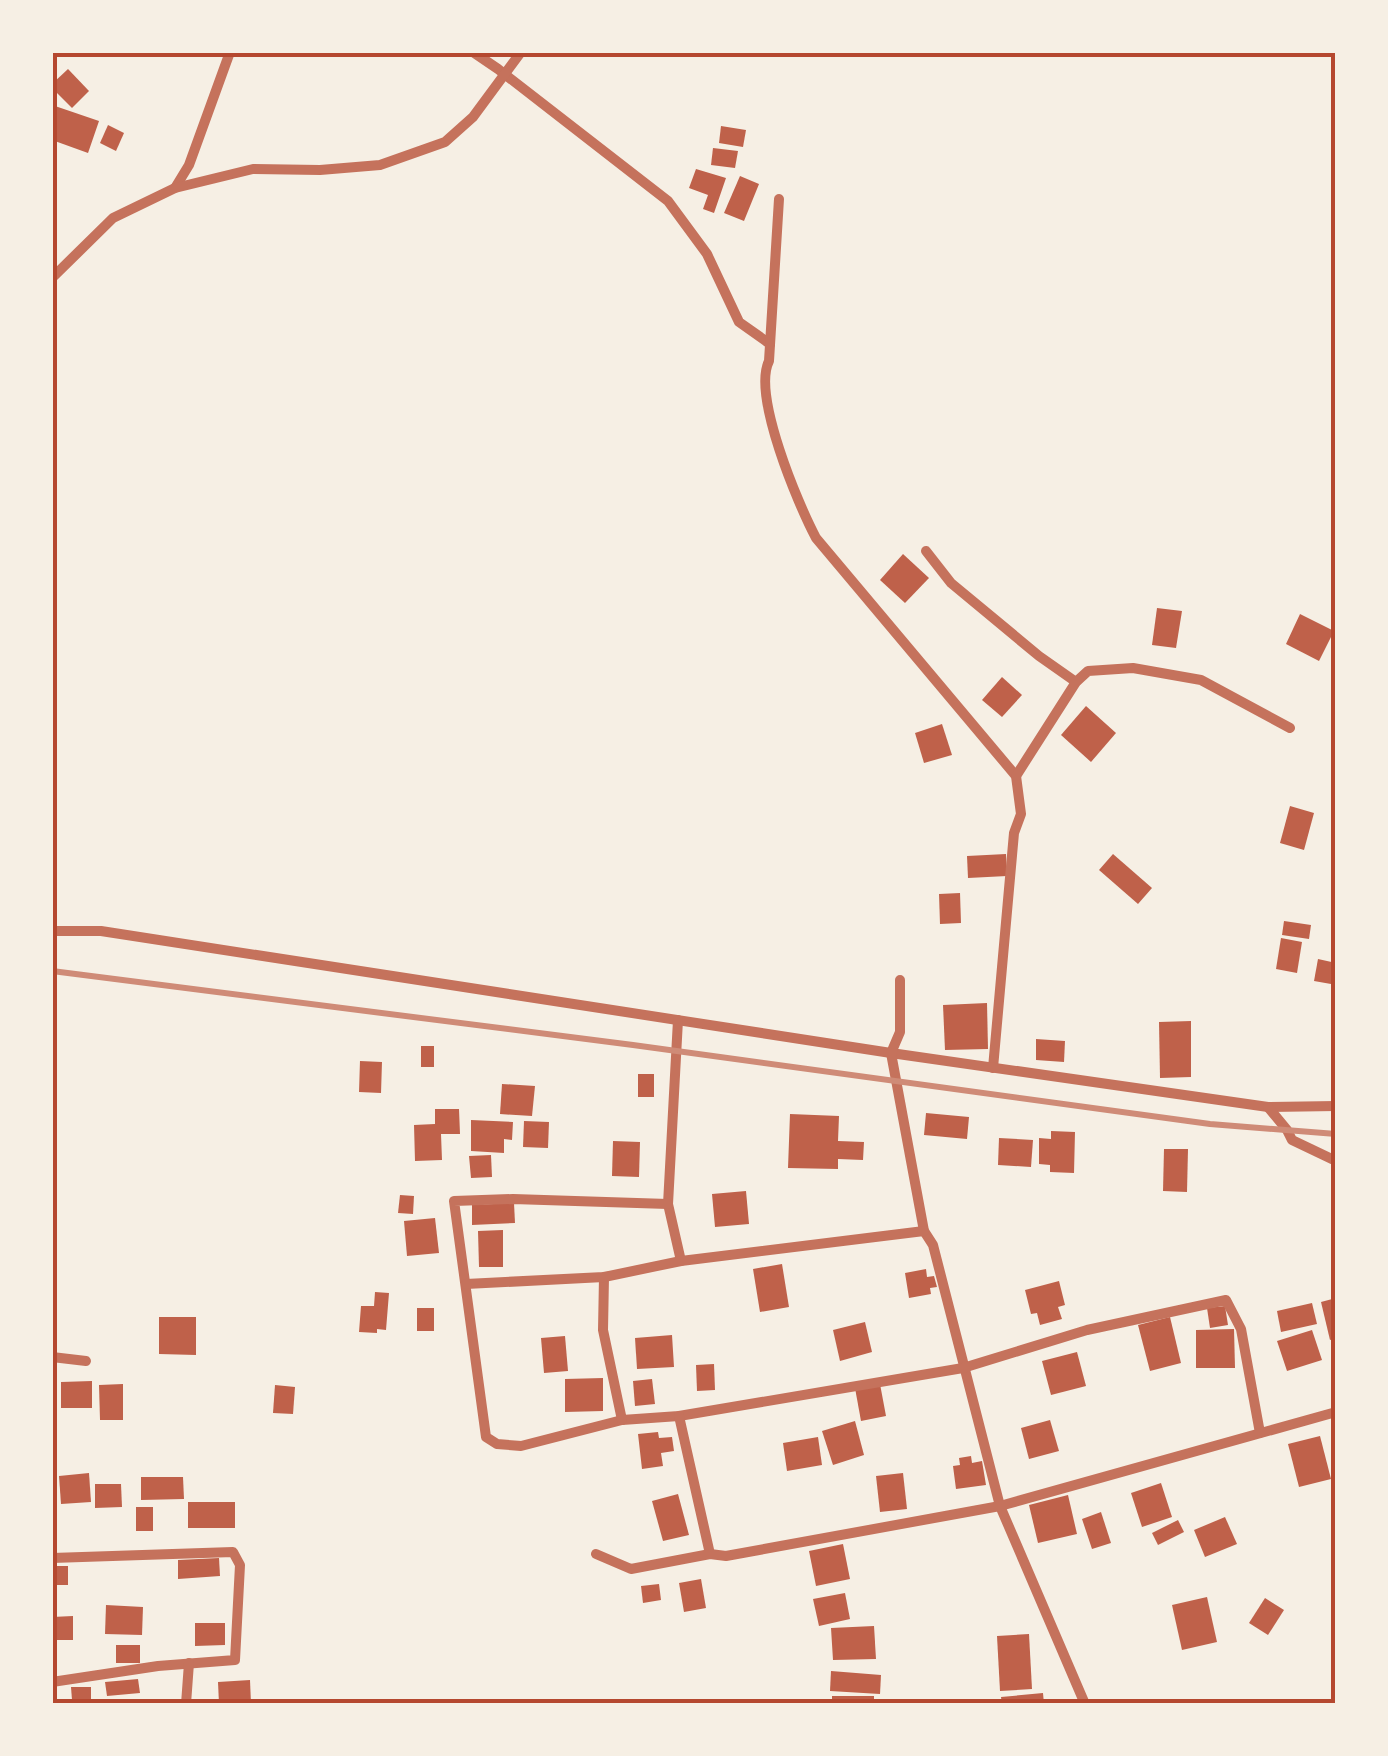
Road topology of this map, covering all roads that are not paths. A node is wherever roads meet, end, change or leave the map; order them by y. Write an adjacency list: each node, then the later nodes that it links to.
1 (230, 52): 5 (street)
2 (473, 52): 4 (street)
3 (520, 52): 4 (street)
4 (505, 74): 5 (street); 8 (street)
5 (175, 188): 7 (street)
6 (779, 199): 8 (street)
7 (52, 278)
8 (770, 344): 12 (street)
9 (926, 551): 10 (street)
10 (1076, 682): 11 (street); 12 (street)
11 (1290, 728)
12 (1016, 776): 17 (street)
13 (52, 931): 15 (street)
14 (900, 980): 16 (street)
15 (678, 1020): 16 (street); 21 (street)
16 (891, 1053): 17 (street); 22 (street)
17 (993, 1068): 19 (street)
18 (1336, 1106): 19 (street)
19 (1268, 1107): 20 (street)
20 (1336, 1161)
21 (668, 1204): 23 (street); 25 (street)
22 (924, 1231): 23 (street); 28 (street)
23 (680, 1261): 24 (street)
24 (604, 1277): 25 (street); 31 (street)
25 (466, 1284): 31 (street)
26 (52, 1357): 27 (street)
27 (86, 1360)
28 (963, 1368): 30 (street); 32 (street); 33 (street)
29 (1336, 1412): 32 (street)
30 (679, 1416): 31 (street); 35 (street)
31 (622, 1420)
32 (1260, 1434): 33 (street)
33 (1000, 1506): 35 (street); 40 (street)
34 (596, 1554): 35 (street)
35 (710, 1554)
36 (52, 1558): 37 (street)
37 (188, 1663): 38 (street); 39 (street)
38 (52, 1682)
39 (186, 1704)
40 (1085, 1704)

